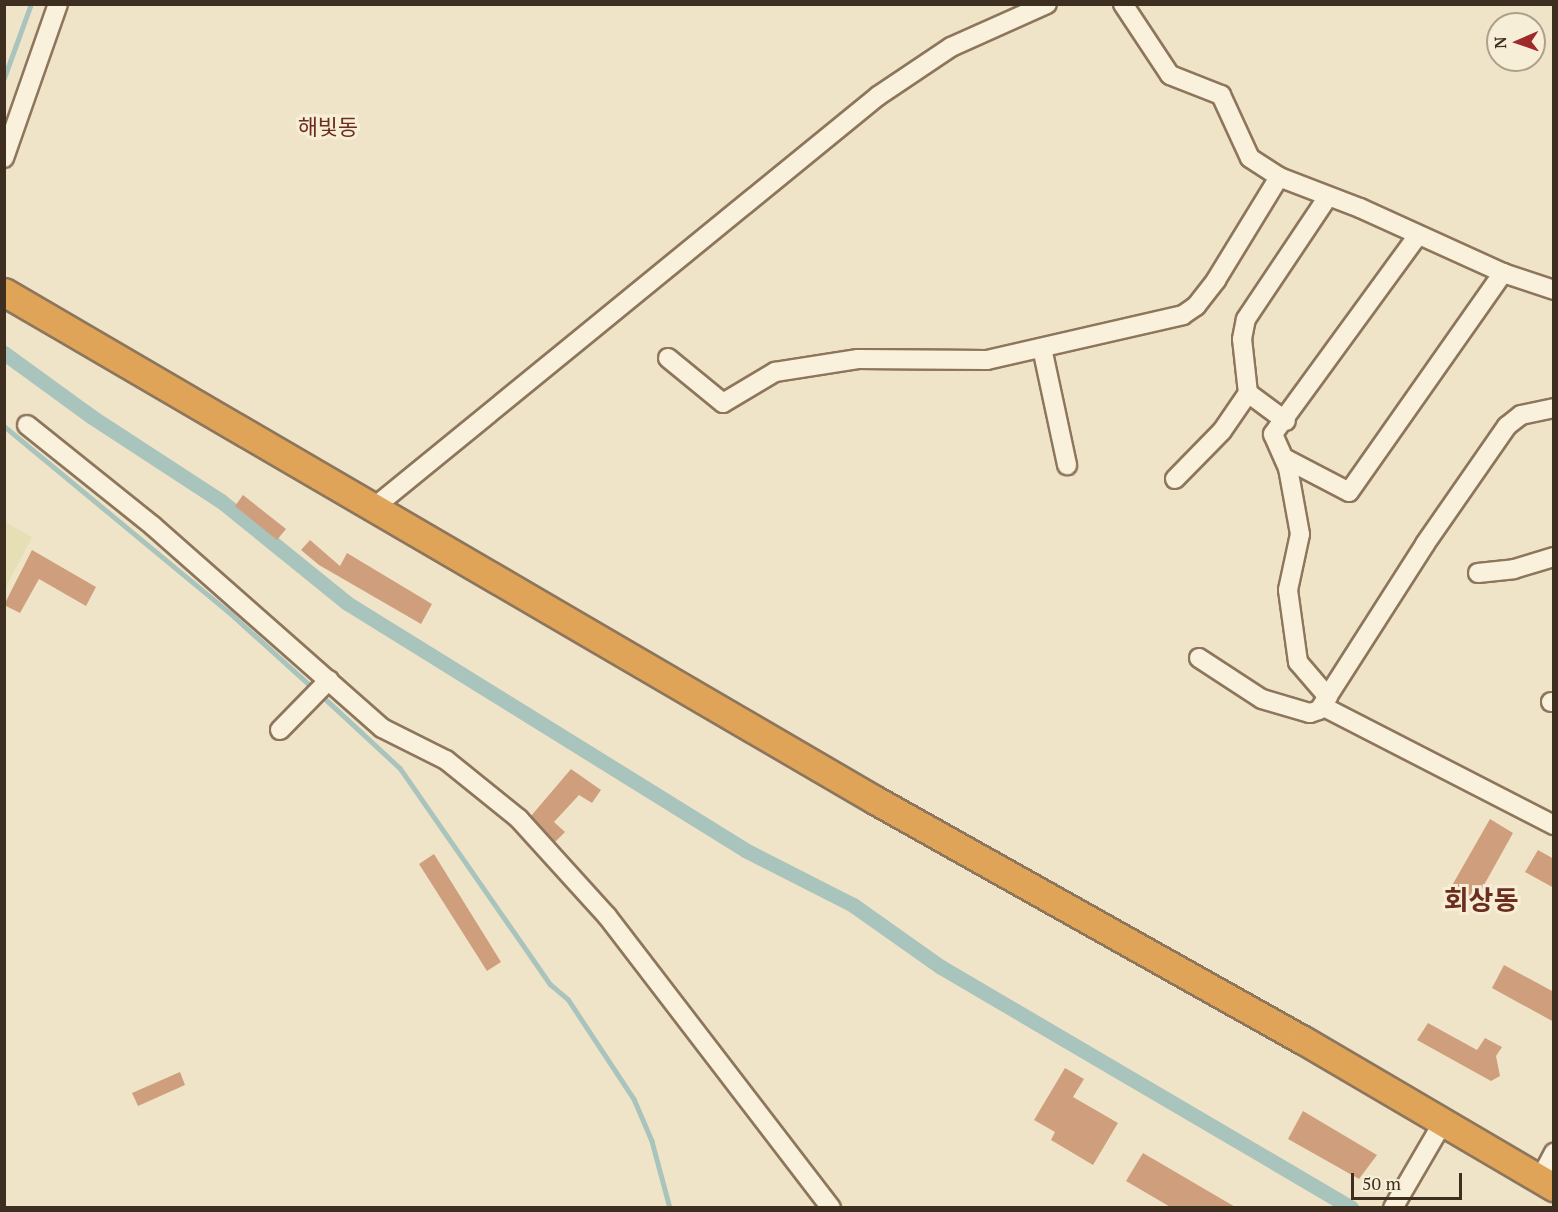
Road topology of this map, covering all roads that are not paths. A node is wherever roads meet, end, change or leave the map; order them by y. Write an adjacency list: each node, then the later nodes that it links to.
1 (58, 4): 4 (street)
2 (1047, 4): 20 (street)
3 (1123, 4): 5 (street)
4 (4, 158)
5 (1279, 177): 6 (street); 11 (street)
6 (1327, 198): 7 (street); 13 (street)
7 (1418, 235): 8 (street); 15 (street)
8 (1503, 273): 9 (street); 17 (street)
9 (1554, 291)
10 (4, 292): 20 (highway)
11 (1042, 348): 12 (street); 18 (street)
12 (668, 358)
13 (1248, 393): 15 (street); 19 (street)
14 (1554, 408): 25 (street)
15 (1286, 421): 17 (street)
16 (27, 425): 24 (street)
17 (1284, 458): 25 (street)
18 (1067, 465)
19 (1175, 479)
20 (372, 509): 28 (highway)
21 (1554, 557): 22 (street)
22 (1478, 573)
23 (1199, 658): 25 (street)
24 (327, 682): 26 (street); 32 (street)
25 (1325, 701): 27 (street)
26 (280, 730)
27 (1554, 825)
28 (1443, 1122): 30 (highway); 31 (street)
29 (1554, 1153): 30 (street)
30 (1547, 1183)
31 (1393, 1206)
32 (831, 1208)

